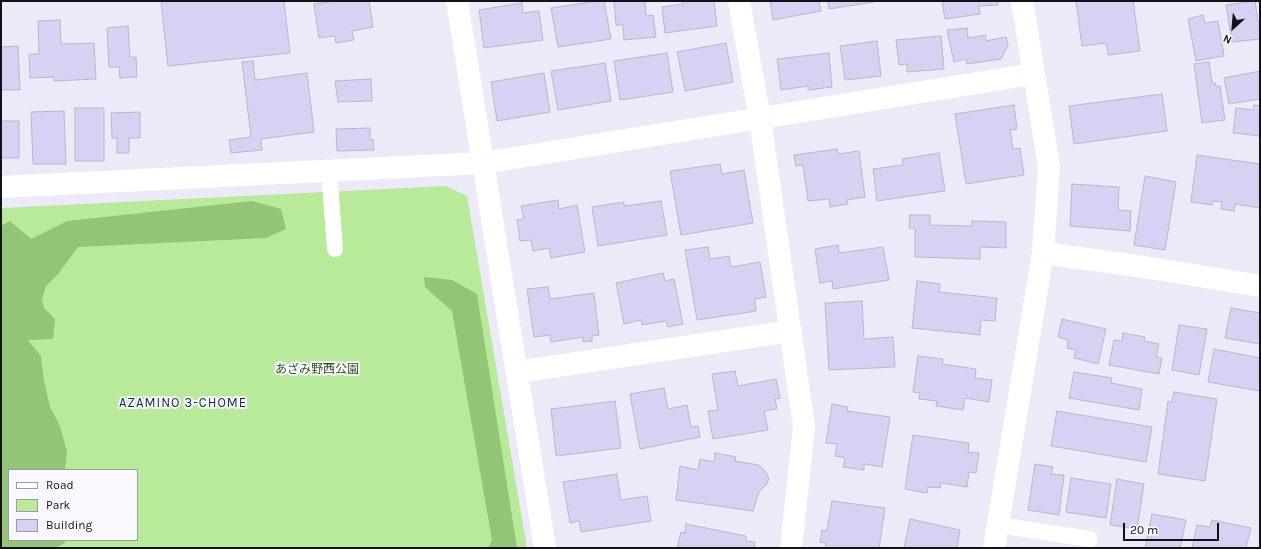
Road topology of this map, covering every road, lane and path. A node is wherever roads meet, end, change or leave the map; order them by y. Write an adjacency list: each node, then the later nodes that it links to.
1 (457, 1): 6 (street)
2 (739, 1): 5 (street)
3 (1022, 1): 4 (street)
4 (1034, 74): 5 (street); 10 (street)
5 (760, 119): 6 (street); 12 (street)
6 (483, 163): 7 (street); 13 (street)
7 (329, 170): 8 (street); 9 (lane)
8 (1, 187)
9 (334, 249)
10 (1043, 253): 11 (street); 14 (street)
11 (1260, 286)
12 (791, 331): 13 (street); 17 (street)
13 (517, 372): 16 (street)
14 (998, 525): 15 (lane); 18 (street)
15 (1090, 539)
16 (545, 548)
17 (791, 548)
18 (994, 548)

